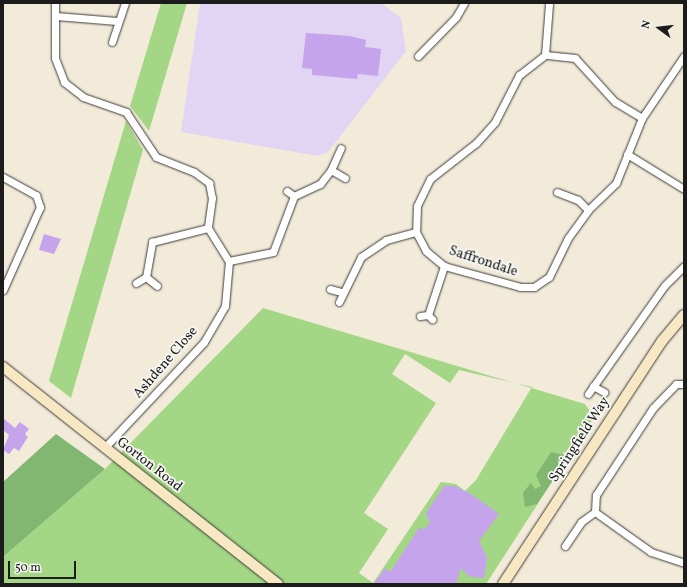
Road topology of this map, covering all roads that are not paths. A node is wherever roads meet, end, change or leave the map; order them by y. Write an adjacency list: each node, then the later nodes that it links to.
1 (55, 3): 5 (street)
2 (124, 3): 6 (street)
3 (464, 3): 9 (street)
4 (550, 3): 8 (street)
5 (56, 16): 6 (street); 22 (street)
6 (117, 21): 7 (street)
7 (112, 42)
8 (545, 55): 11 (street); 23 (street, Saffrondale)
9 (418, 56)
10 (684, 56): 11 (street, Saffrondale)
11 (642, 118): 13 (street, Saffrondale)
12 (341, 148): 14 (street)
13 (627, 154): 17 (street); 21 (street, Saffrondale)
14 (331, 170): 16 (street); 20 (street)
15 (3, 178): 31 (street)
16 (345, 178)
17 (684, 190)
18 (287, 191): 20 (street)
19 (557, 192): 21 (street)
20 (294, 196): 24 (street)
21 (588, 210): 25 (street, Saffrondale)
22 (208, 228): 24 (street); 27 (street)
23 (416, 232): 25 (street, Saffrondale); 32 (street)
24 (229, 262): 41 (street, Ashdene Close)
25 (444, 266): 35 (street)
26 (684, 266): 38 (street, Springfield Way)
27 (146, 278): 28 (street); 29 (street)
28 (136, 283)
29 (157, 286)
30 (330, 288): 32 (street)
31 (3, 290)
32 (341, 292): 33 (street)
33 (339, 302)
34 (684, 315): 46 (main road, Springfield Way)
35 (420, 316)
36 (3, 367): 41 (main road, Gorton Road)
37 (684, 384): 42 (street)
38 (593, 386): 39 (street, Springfield Way); 40 (street, Springfield Way)
39 (604, 392)
40 (588, 394)
41 (104, 448): 45 (main road, Gorton Road)
42 (594, 512): 43 (street); 44 (street)
43 (566, 546)
44 (684, 563)
45 (278, 584)
46 (503, 584)

